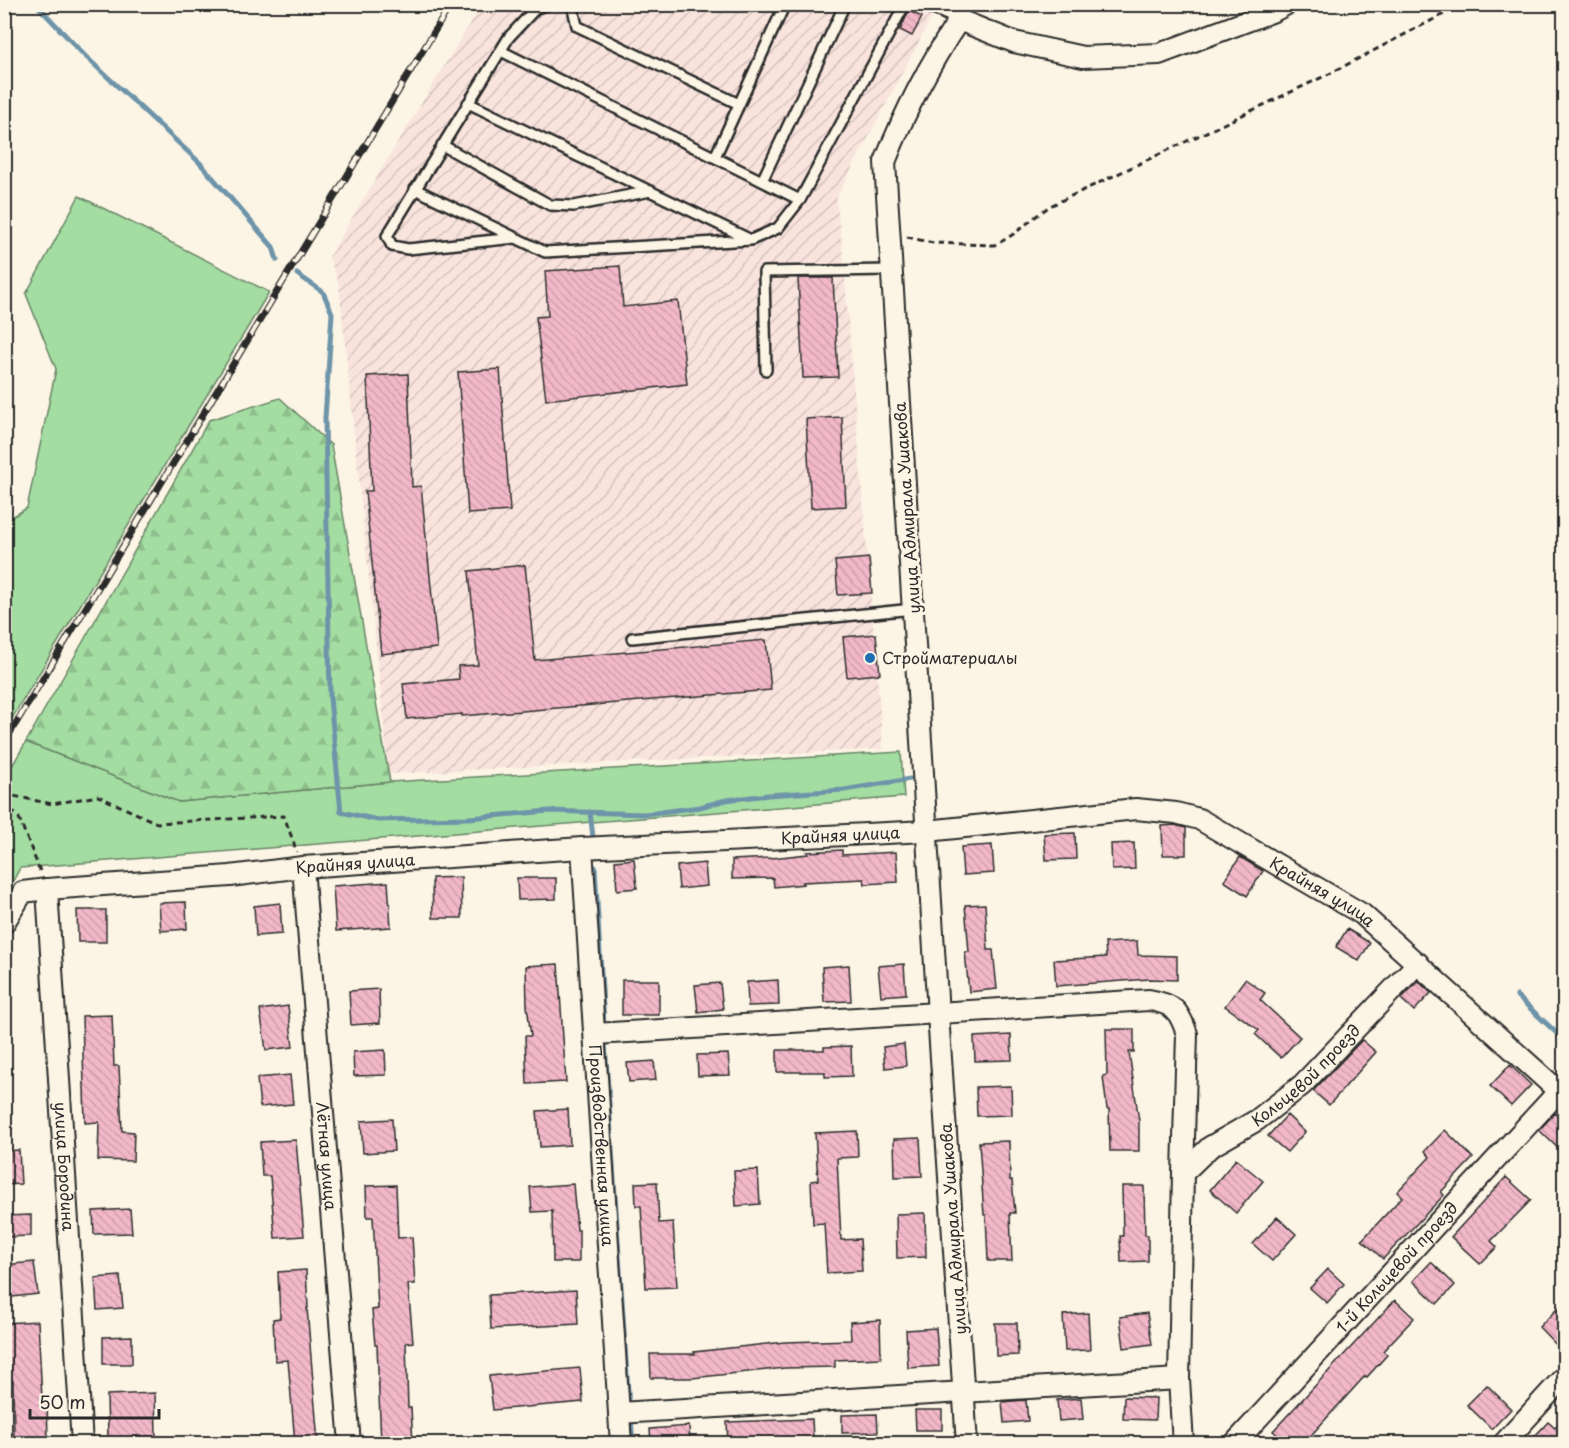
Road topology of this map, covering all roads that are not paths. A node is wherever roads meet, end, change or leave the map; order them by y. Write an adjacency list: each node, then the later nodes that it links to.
1 (549, 4): 9 (lane)
2 (573, 4): 11 (lane)
3 (785, 4): 11 (lane)
4 (845, 4): 14 (lane)
5 (905, 4): 17 (lane)
6 (922, 4): 8 (lane)
7 (1287, 4): 8 (street)
8 (963, 12): 20 (street, улица Адмирала Ушакова)
9 (501, 51): 10 (lane); 13 (lane)
10 (468, 103): 12 (lane); 16 (lane)
11 (739, 104): 13 (lane)
12 (442, 145): 15 (lane); 16 (lane)
13 (715, 157): 14 (lane)
14 (762, 181): 17 (lane)
15 (415, 189): 18 (lane); 18 (lane)
16 (651, 191): 19 (lane)
17 (800, 200): 19 (lane)
18 (517, 238): 19 (lane)
19 (751, 240)
20 (891, 270): 21 (lane); 22 (street, улица Адмирала Ушакова)
21 (766, 370)
22 (913, 609): 23 (lane); 24 (street, улица Адмирала Ушакова)
23 (632, 638)
24 (927, 831): 25 (street, Крайняя улица); 29 (street, Крайняя улица); 30 (street, улица Адмирала Ушакова)
25 (582, 848): 26 (street, Крайняя улица); 31 (street, Производственная улица)
26 (303, 867): 27 (street, Крайняя улица); 39 (street, Лётная улица)
27 (47, 889): 28 (street, Крайняя улица); 38 (street, улица Бородина)
28 (4, 923)
29 (1418, 963): 32 (street, Крайняя улица); 33 (street, Кольцевой проезд)
30 (938, 1014): 31 (street); 33 (street); 36 (street, улица Адмирала Ушакова)
31 (595, 1034): 37 (street, Производственная улица)
32 (1562, 1094): 43 (street, 1-й Кольцевой проезд)
33 (1183, 1173): 35 (street)
34 (1564, 1377): 44 (street)
35 (1179, 1379): 36 (street); 42 (street)
36 (964, 1392): 37 (street); 41 (street, улица Адмирала Ушакова)
37 (619, 1413): 40 (street, Производственная улица)
38 (81, 1443)
39 (350, 1443)
40 (621, 1443)
41 (967, 1443)
42 (1183, 1443)
43 (1234, 1443)
44 (1503, 1443)

